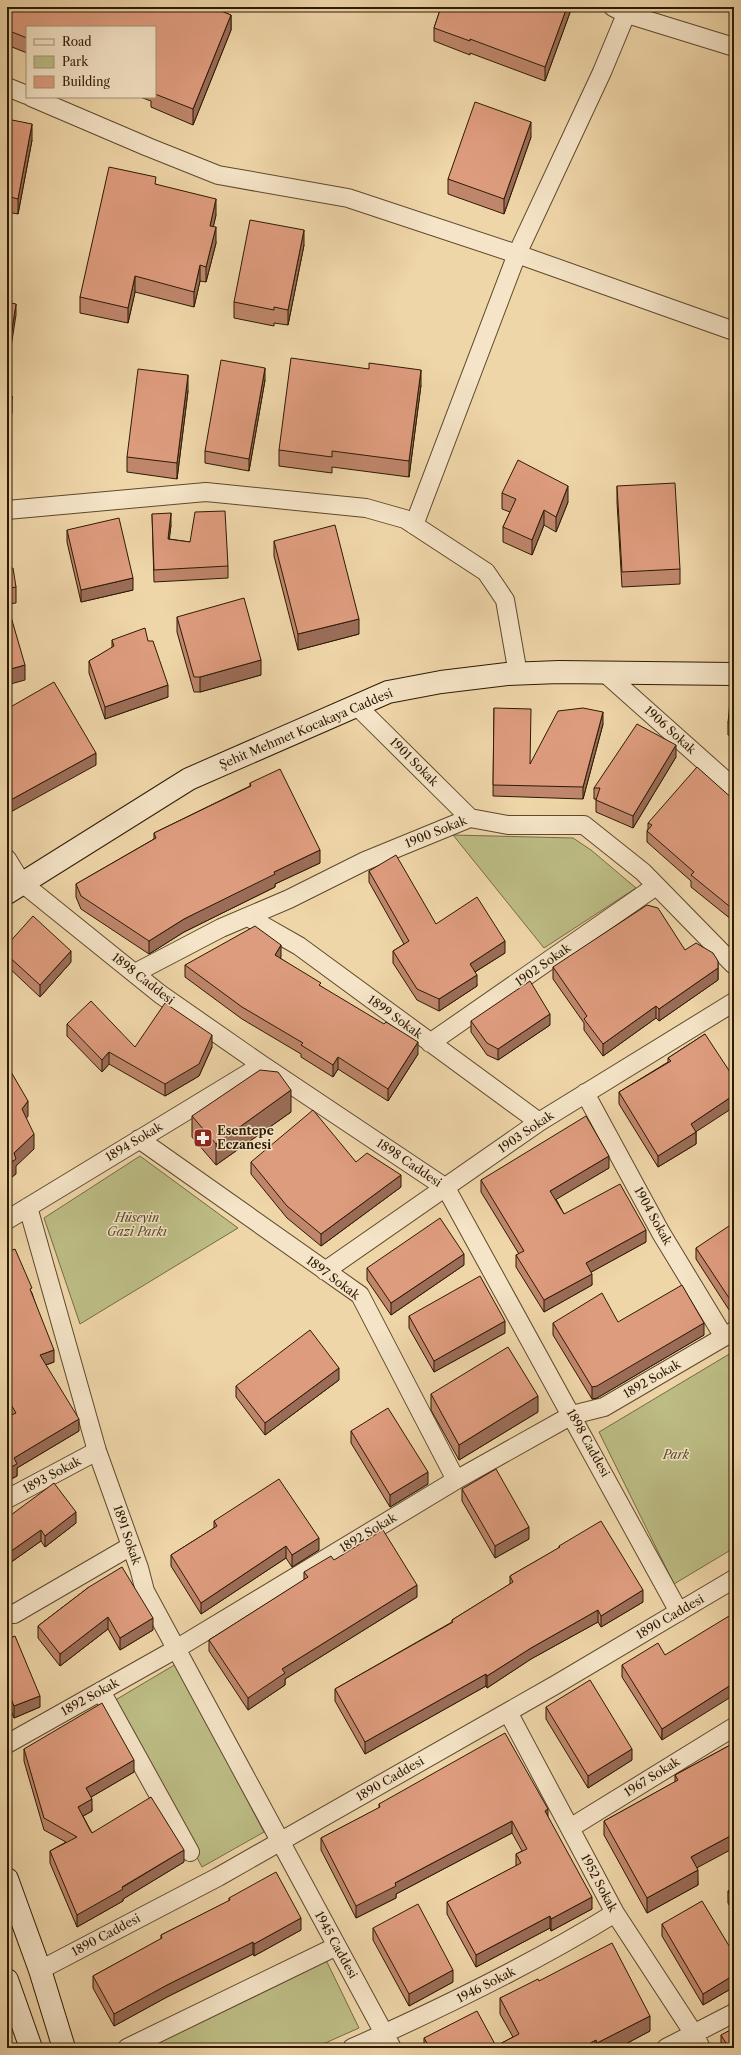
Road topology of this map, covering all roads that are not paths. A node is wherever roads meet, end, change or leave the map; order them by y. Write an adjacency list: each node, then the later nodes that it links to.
1 (623, 9): 2 (street); 6 (street)
2 (734, 47)
3 (7, 87): 4 (street)
4 (26, 95)
5 (33, 98): 6 (street)
6 (518, 254): 7 (street); 9 (street)
7 (734, 331)
8 (7, 510): 9 (street)
9 (414, 525): 11 (street)
10 (605, 673): 11 (street, Şehit Mehmet Kocakaya Caddesi); 12 (street, Şehit Mehmet Kocakaya Caddesi); 14 (street, 1906 Sokak)
11 (518, 674): 13 (street, Şehit Mehmet Kocakaya Caddesi)
12 (734, 674)
13 (357, 706): 15 (street, 1901 Sokak); 18 (street, Şehit Mehmet Kocakaya Caddesi)
14 (734, 788)
15 (470, 818): 17 (street, 1900 Sokak); 19 (street, 1900 Sokak)
16 (7, 859): 18 (street)
17 (656, 886): 20 (street, 1900 Sokak); 23 (street, 1902 Sokak)
18 (14, 887): 21 (street, 1898 Caddesi)
19 (248, 917): 21 (street, 1900 Sokak); 23 (street, 1899 Sokak)
20 (734, 965)
21 (135, 973): 24 (street, 1898 Caddesi)
22 (734, 1002): 25 (street, 1903 Sokak)
23 (430, 1043): 26 (street, 1899 Sokak)
24 (262, 1064): 27 (street, 1894 Sokak); 28 (street, 1898 Caddesi)
25 (585, 1093): 26 (street, 1903 Sokak); 32 (street, 1904 Sokak)
26 (539, 1122): 28 (street, 1903 Sokak)
27 (139, 1139): 29 (street, 1894 Sokak); 31 (street, 1897 Sokak)
28 (446, 1188): 31 (street, 1903 Sokak); 33 (street, 1898 Caddesi)
29 (28, 1207): 30 (street, 1894 Sokak); 34 (street, 1891 Sokak)
30 (7, 1220)
31 (325, 1271): 35 (street, 1897 Sokak)
32 (729, 1334): 33 (street, 1892 Sokak)
33 (572, 1415): 35 (street, 1892 Sokak); 39 (street, 1898 Caddesi)
34 (97, 1451): 36 (street, 1893 Sokak); 37 (street, 1891 Sokak)
35 (456, 1480): 41 (street, 1892 Sokak)
36 (7, 1500)
37 (131, 1546): 40 (street); 41 (street, 1891 Sokak)
38 (734, 1579): 39 (street, 1890 Caddesi)
39 (679, 1612): 43 (street, 1890 Caddesi)
40 (14, 1614)
41 (176, 1649): 42 (street, 1892 Sokak); 47 (street, 1891 Sokak)
42 (101, 1691): 45 (street, 1892 Sokak); 48 (street)
43 (508, 1712): 46 (street, 1952 Sokak); 47 (street, 1890 Caddesi)
44 (734, 1726): 46 (street, 1967 Sokak)
45 (7, 1744)
46 (570, 1828): 50 (street, 1952 Sokak)
47 (280, 1841): 51 (street, 1945 Caddesi); 52 (street, 1890 Caddesi)
48 (190, 1852)
49 (7, 1879): 52 (street)
50 (615, 1913): 56 (street, 1946 Sokak); 57 (street, 1952 Sokak)
51 (337, 1946): 56 (street, 1945 Caddesi); 60 (street)
52 (40, 1970): 53 (street); 59 (street)
53 (7, 1973)
54 (7, 1980): 58 (street)
55 (734, 2013): 57 (street)
56 (389, 2041): 61 (street, 1946 Sokak)
57 (698, 2041): 62 (street)
58 (31, 2048)
59 (64, 2048)
60 (127, 2048)
61 (352, 2048)
62 (666, 2048)

